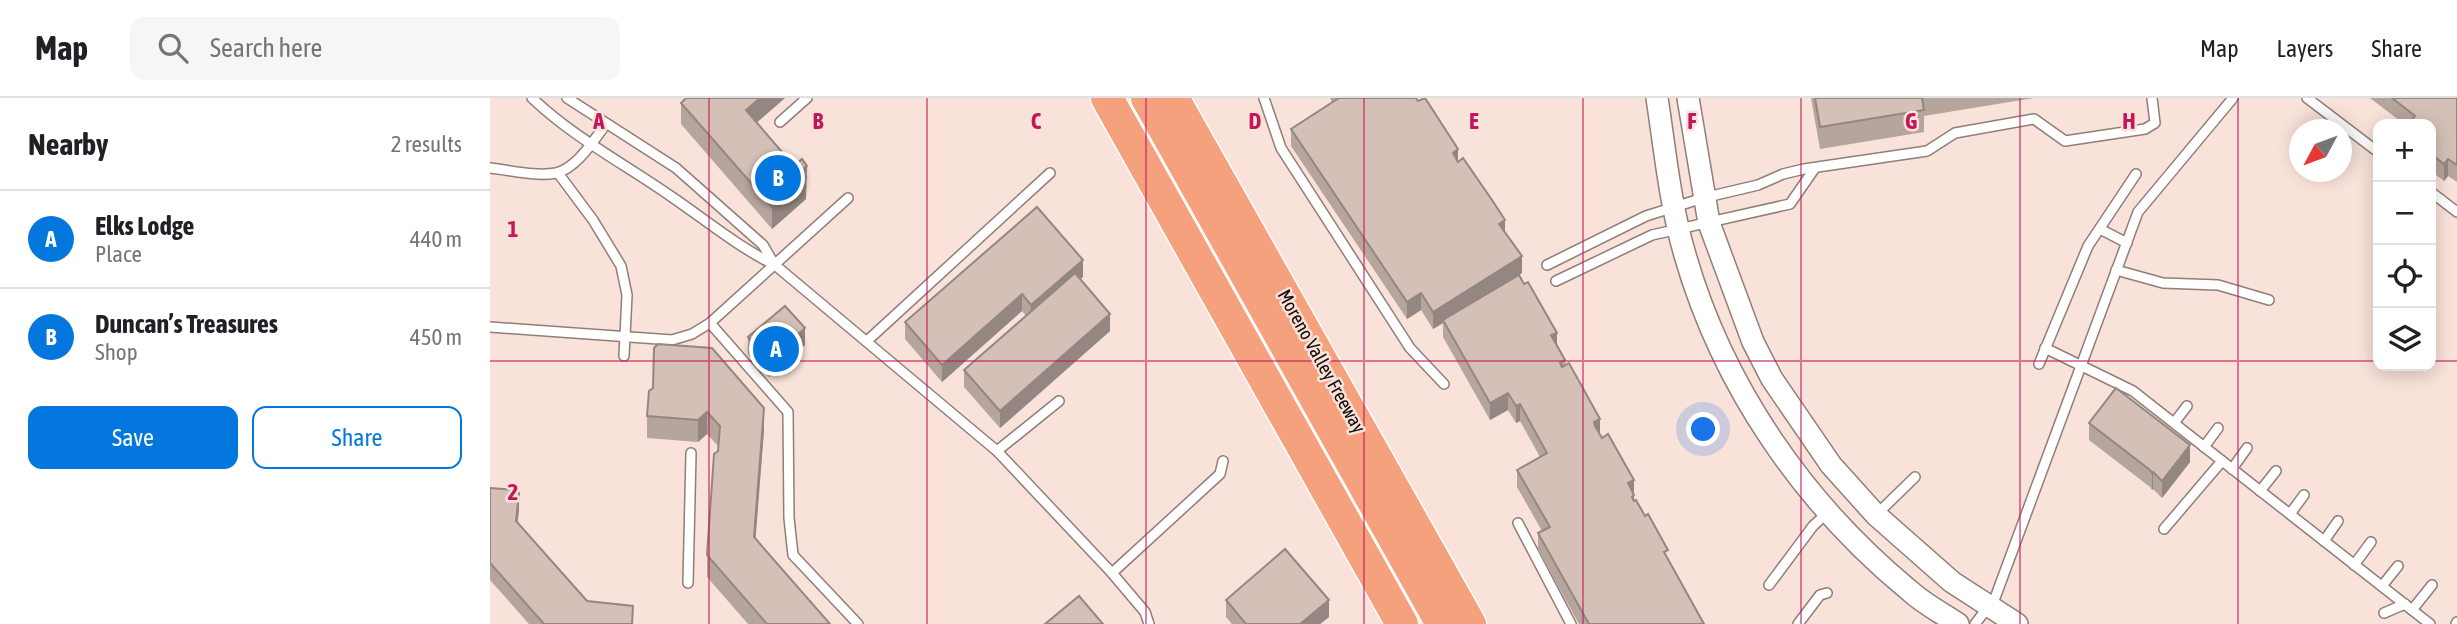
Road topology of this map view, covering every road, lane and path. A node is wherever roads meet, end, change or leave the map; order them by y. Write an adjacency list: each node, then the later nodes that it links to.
1 (532, 98): 15 (lane)
2 (567, 98): 14 (lane)
3 (807, 98): 13 (lane)
4 (1107, 98): 81 (highway)
5 (1147, 98): 82 (highway)
6 (1173, 98): 83 (highway, Moreno Valley Freeway)
7 (1264, 98): 44 (lane)
8 (1657, 98): 25 (street)
9 (1688, 98): 24 (street)
10 (2152, 98): 18 (lane)
11 (2233, 98): 30 (lane)
12 (2307, 98): 16 (lane)
13 (780, 122)
14 (606, 124): 15 (lane); 31 (lane)
15 (591, 144): 19 (lane); 31 (lane)
16 (2373, 148)
17 (490, 167): 19 (lane)
18 (1815, 168): 24 (lane); 27 (lane)
19 (558, 173): 38 (lane)
20 (1050, 173): 39 (lane)
21 (2136, 174): 29 (lane)
22 (2436, 196): 26 (lane)
23 (848, 198): 31 (lane)
24 (1703, 198): 25 (lane); 27 (street)
25 (1674, 207): 28 (street); 32 (lane)
26 (2457, 212)
27 (1709, 223): 28 (lane); 62 (street)
28 (1679, 229): 34 (lane); 60 (street)
29 (2100, 229): 30 (lane); 40 (lane)
30 (2127, 243): 33 (lane)
31 (775, 265): 36 (lane); 39 (lane)
32 (1547, 265)
33 (2116, 270): 35 (lane); 43 (lane)
34 (1556, 281)
35 (2269, 300)
36 (710, 323): 38 (lane); 79 (lane)
37 (490, 327): 38 (lane)
38 (627, 337): 41 (lane)
39 (867, 341): 51 (lane)
40 (2045, 348): 42 (lane); 43 (lane)
41 (624, 356)
42 (2039, 363)
43 (2080, 366): 47 (lane); 76 (lane)
44 (1444, 384)
45 (1059, 401): 51 (lane)
46 (2187, 406): 47 (lane)
47 (2174, 423): 49 (lane)
48 (2218, 428): 49 (lane)
49 (2204, 447): 54 (lane)
50 (2247, 449): 55 (lane)
51 (996, 451): 70 (lane)
52 (691, 453): 71 (lane)
53 (1223, 461): 70 (lane)
54 (2222, 461): 55 (lane); 65 (lane)
55 (2232, 468): 58 (lane)
56 (2276, 471): 58 (lane)
57 (1914, 477): 62 (lane)
58 (2260, 491): 61 (lane)
59 (2304, 495): 61 (lane)
60 (1829, 512): 72 (lane); 86 (street)
61 (2290, 514): 66 (lane)
62 (1876, 515): 76 (street)
63 (2338, 521): 66 (lane)
64 (1518, 523): 84 (lane)
65 (2164, 529)
66 (2323, 541): 68 (lane)
67 (2371, 542): 68 (lane)
68 (2354, 565): 74 (lane)
69 (2398, 566): 74 (lane)
70 (1112, 573): 80 (lane)
71 (688, 583)
72 (1769, 585)
73 (2431, 585): 77 (lane)
74 (2382, 586): 77 (lane)
75 (1827, 593): 85 (lane)
76 (1988, 607): 87 (lane); 88 (street)
77 (2408, 607): 78 (lane); 89 (lane)
78 (2384, 613)
79 (858, 624)
80 (1149, 624)
81 (1402, 624)
82 (1442, 624)
83 (1470, 624)
84 (1571, 624)
85 (1798, 624)
86 (1958, 624)
87 (1975, 624)
88 (2017, 624)
89 (2430, 624)

